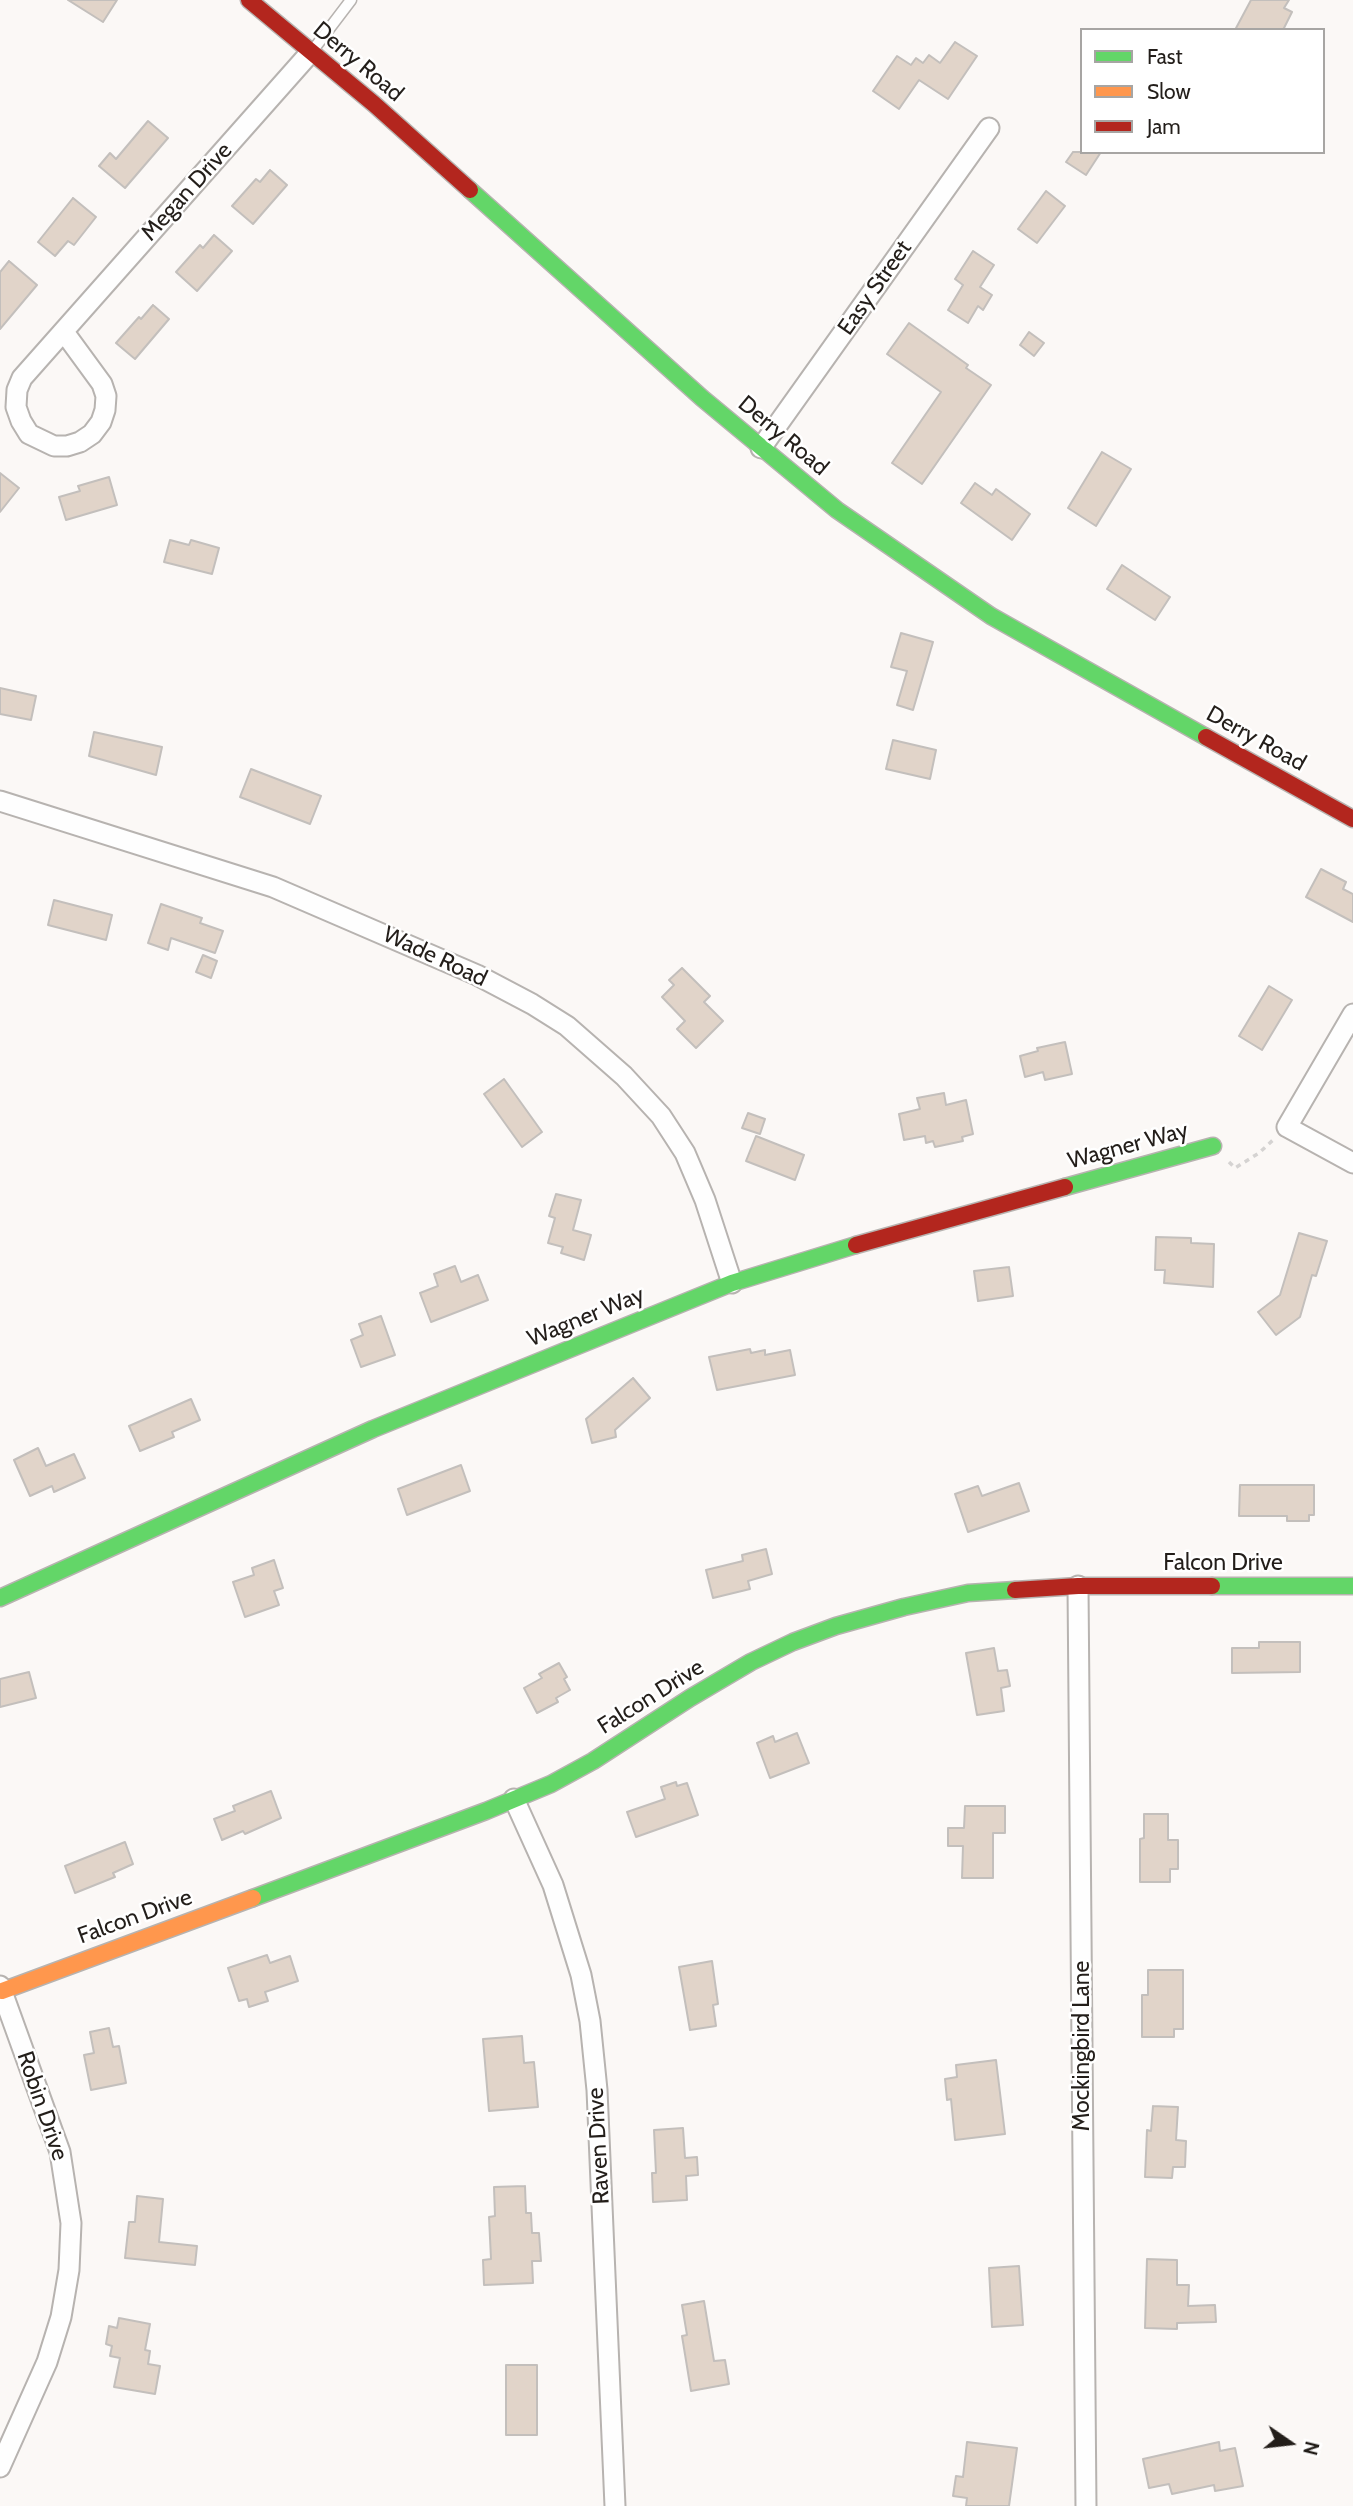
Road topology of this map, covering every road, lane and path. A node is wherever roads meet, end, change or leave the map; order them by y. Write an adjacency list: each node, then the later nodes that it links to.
1 (249, 0): 3 (street, Derry Road)
2 (351, 0): 3 (lane)
3 (310, 53): 5 (street, Megan Drive); 6 (street, Derry Road)
4 (989, 128): 6 (street, Easy Street)
5 (64, 332): 5 (street, Megan Drive)
6 (761, 448): 8 (street, Derry Road)
7 (0, 801): 13 (street, Wade Road)
8 (1353, 819)
9 (1353, 1014): 10 (street)
10 (1287, 1127): 11 (path); 12 (street)
11 (1213, 1146): 13 (street, Wagner Way)
12 (1353, 1163)
13 (732, 1283): 16 (street, Wagner Way)
14 (1078, 1586): 15 (street, Falcon Drive); 17 (street, Falcon Drive); 21 (street, Mockingbird Lane)
15 (1353, 1586)
16 (0, 1598)
17 (514, 1799): 18 (street, Falcon Drive); 20 (street, Raven Drive)
18 (1, 1989): 19 (street, Robin Drive)
19 (0, 2467)
20 (615, 2506)
21 (1086, 2506)

